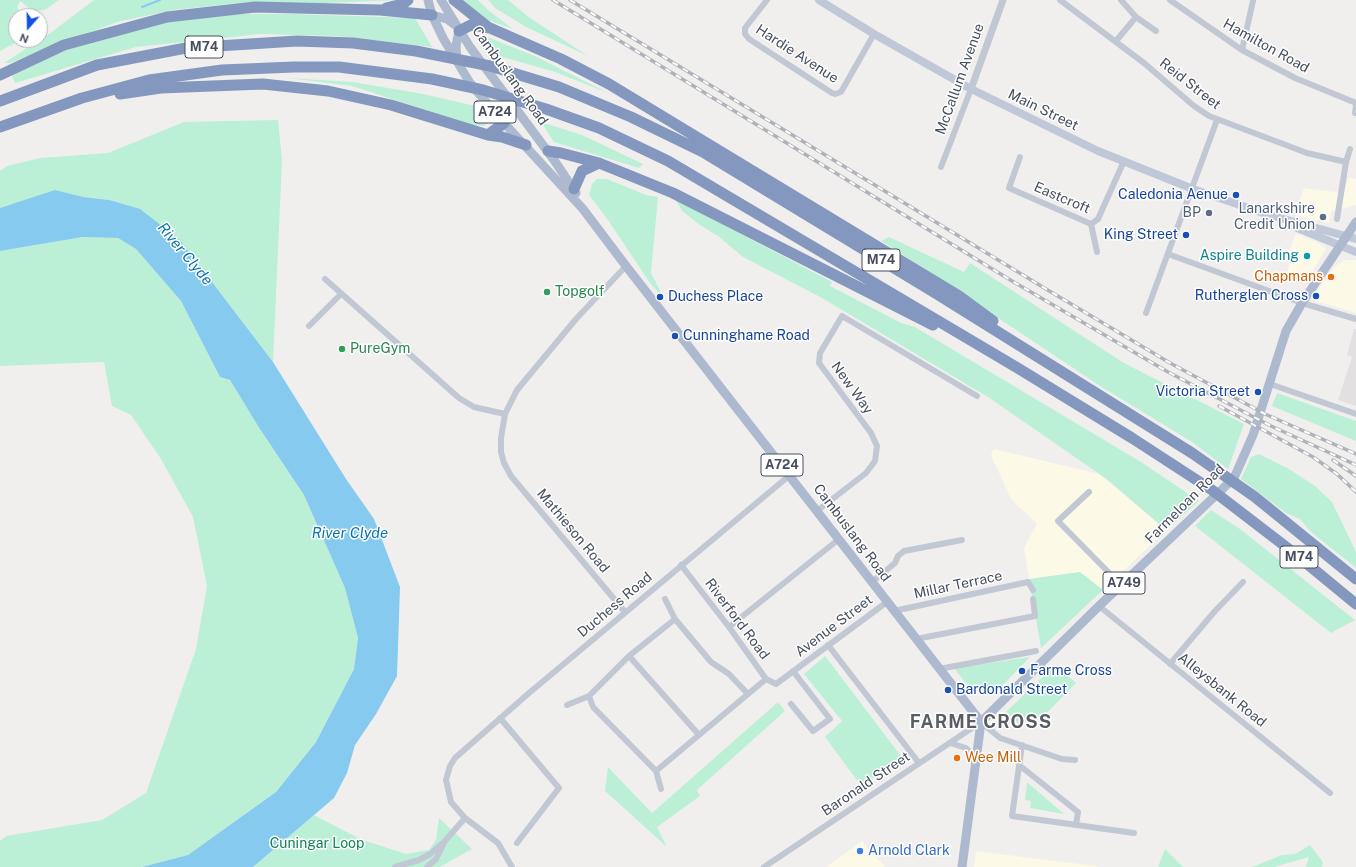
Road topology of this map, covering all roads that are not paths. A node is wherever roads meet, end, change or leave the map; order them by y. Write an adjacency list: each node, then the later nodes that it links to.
1 (408, 0): 12 (highway, M74)
2 (428, 0): 13 (main road, Cambuslang Road / A724)
3 (441, 0): 15 (main road, Cambuslang Road / A724)
4 (454, 0): 16 (highway, M74)
5 (768, 0): 18 (street, Hardie Avenue)
6 (819, 0): 18 (main road, Main Street)
7 (1003, 0): 23 (street, McCallum Avenue)
8 (1060, 0): 19 (street, Reid Street)
9 (1121, 0): 14 (street)
10 (1170, 0): 20 (street, Hamilton Road)
11 (1253, 0): 20 (street)
12 (380, 10): 13 (highway, M74); 22 (highway, M74)
13 (432, 15): 15 (main road); 21 (main road, Cambuslang Road / A724)
14 (1136, 17): 17 (street); 19 (street)
15 (458, 28): 16 (highway, M74); 21 (main road); 24 (main road, Cambuslang Road / A724)
16 (490, 28): 61 (highway, M74)
17 (1156, 31)
18 (874, 34): 23 (main road, Main Street)
19 (1116, 42): 29 (street, Reid Street)
20 (1242, 50): 27 (street, Hamilton Road)
21 (457, 63): 30 (main road, Cambuslang Road / A724)
22 (0, 75)
23 (971, 89): 37 (main road, Main Street); 40 (street, McCallum Avenue)
24 (506, 95): 30 (main road); 35 (main road, Cambuslang Road / A724)
25 (82, 98): 31 (highway, M74); 32 (highway, M74); 60 (highway, M74)
26 (0, 101): 61 (highway, M74)
27 (1356, 104): 28 (street)
28 (1355, 113)
29 (1217, 120): 38 (street, Reid Street); 42 (street)
30 (504, 123): 32 (highway); 33 (main road, Cambuslang Road / A724)
31 (0, 127)
32 (488, 135): 33 (highway, M74)
33 (526, 145): 35 (main road); 43 (main road, Cambuslang Road / A724)
34 (1350, 149): 38 (street)
35 (548, 151): 39 (highway, M74); 41 (main road, Cambuslang Road / A724)
36 (1020, 157): 47 (street, Eastcroft)
37 (1124, 161): 42 (main road, Main Street); 47 (street, Eastcroft)
38 (1346, 162): 45 (street)
39 (600, 164): 41 (highway); 60 (highway, M74)
40 (941, 167)
41 (574, 189): 43 (main road, Cambuslang Road / A724)
42 (1193, 189): 44 (main road, Main Street); 52 (street)
43 (583, 208): 53 (main road, Cambuslang Road / A724)
44 (1269, 215): 48 (main road, Main Street); 49 (main road, Main Street)
45 (1337, 219)
46 (1356, 222): 48 (main road, A749)
47 (1092, 224): 50 (street)
48 (1352, 238): 49 (main road, Farmeloan Road / A749)
49 (1341, 247): 51 (main road, Main Street); 56 (main road, Farmeloan Road / A749)
50 (1097, 252)
51 (1356, 252)
52 (1168, 254): 56 (street); 57 (street)
53 (626, 266): 64 (street); 66 (main road, Cambuslang Road / A724)
54 (325, 278): 55 (street)
55 (341, 294): 59 (street); 64 (street)
56 (1302, 303): 58 (street); 62 (main road, Farmeloan Road / A749)
57 (1146, 313)
58 (1356, 319)
59 (309, 326)
60 (1016, 367): 80 (highway, M74)
61 (1069, 376): 72 (highway, M74)
62 (1270, 384): 65 (street); 75 (main road, Farmeloan Road / A749)
63 (977, 396): 68 (street, New Way)
64 (505, 414): 83 (street, Mathieson Road)
65 (1356, 414)
66 (790, 476): 68 (main road, Cambuslang Road / A724); 71 (street, Duchess Road)
67 (1089, 492): 75 (street)
68 (817, 511): 69 (main road, Cambuslang Road / A724)
69 (839, 539): 73 (main road, Cambuslang Road / A724); 85 (street)
70 (962, 540): 73 (street)
71 (681, 565): 83 (street, Duchess Road); 85 (street, Riverford Road)
72 (1356, 578)
73 (872, 582): 79 (main road, Cambuslang Road / A724)
74 (1243, 582): 90 (street)
75 (1121, 585): 81 (main road, Farmeloan Road / A749)
76 (1033, 590): 82 (street, Millar Terrace)
77 (665, 599): 84 (street)
78 (1033, 599): 86 (street)
79 (887, 602): 82 (main road, Cambuslang Road / A724); 87 (street, Avenue Street)
80 (1356, 604)
81 (1099, 606): 90 (street, Alleysbank Road); 100 (main road, Farmeloan Road / A749)
82 (894, 611): 86 (main road, Cambuslang Road / A724)
83 (625, 612): 99 (street, Duchess Road)
84 (675, 619): 89 (street); 95 (street)
85 (729, 627): 93 (street, Riverford Road)
86 (916, 639): 91 (main road, Cambuslang Road / A724)
87 (828, 645): 92 (street, Avenue Street); 106 (street)
88 (1036, 651): 91 (street)
89 (630, 656): 96 (street); 101 (street)
90 (1170, 664): 110 (street, Alleysbank Road)
91 (939, 669): 100 (main road, Cambuslang Road / A724)
92 (794, 671): 94 (street, Avenue Street); 97 (street)
93 (766, 679): 94 (street, Riverford Road); 95 (street)
94 (776, 684)
95 (747, 693): 101 (street)
96 (589, 696): 98 (street); 108 (street)
97 (791, 704)
98 (567, 705)
99 (500, 718): 111 (street, Duchess Road); 115 (street)
100 (981, 722): 102 (street, Baronald Street); 103 (street); 105 (main road)
101 (699, 734): 108 (street)
102 (950, 743): 105 (street); 106 (street, Baronald Street)
103 (1022, 745): 104 (street); 107 (street)
104 (1075, 760)
105 (976, 762): 120 (main road)
106 (919, 763): 119 (street, Baronald Street)
107 (1019, 764): 112 (street); 112 (street)
108 (656, 771): 109 (street)
109 (661, 789)
110 (1330, 793)
111 (465, 818): 114 (street); 118 (street)
112 (1076, 825): 113 (street)
113 (1134, 833)
114 (444, 842): 116 (street); 117 (street)
115 (518, 843)
116 (395, 867)
117 (427, 867)
118 (512, 867)
119 (764, 867)
120 (962, 867)

